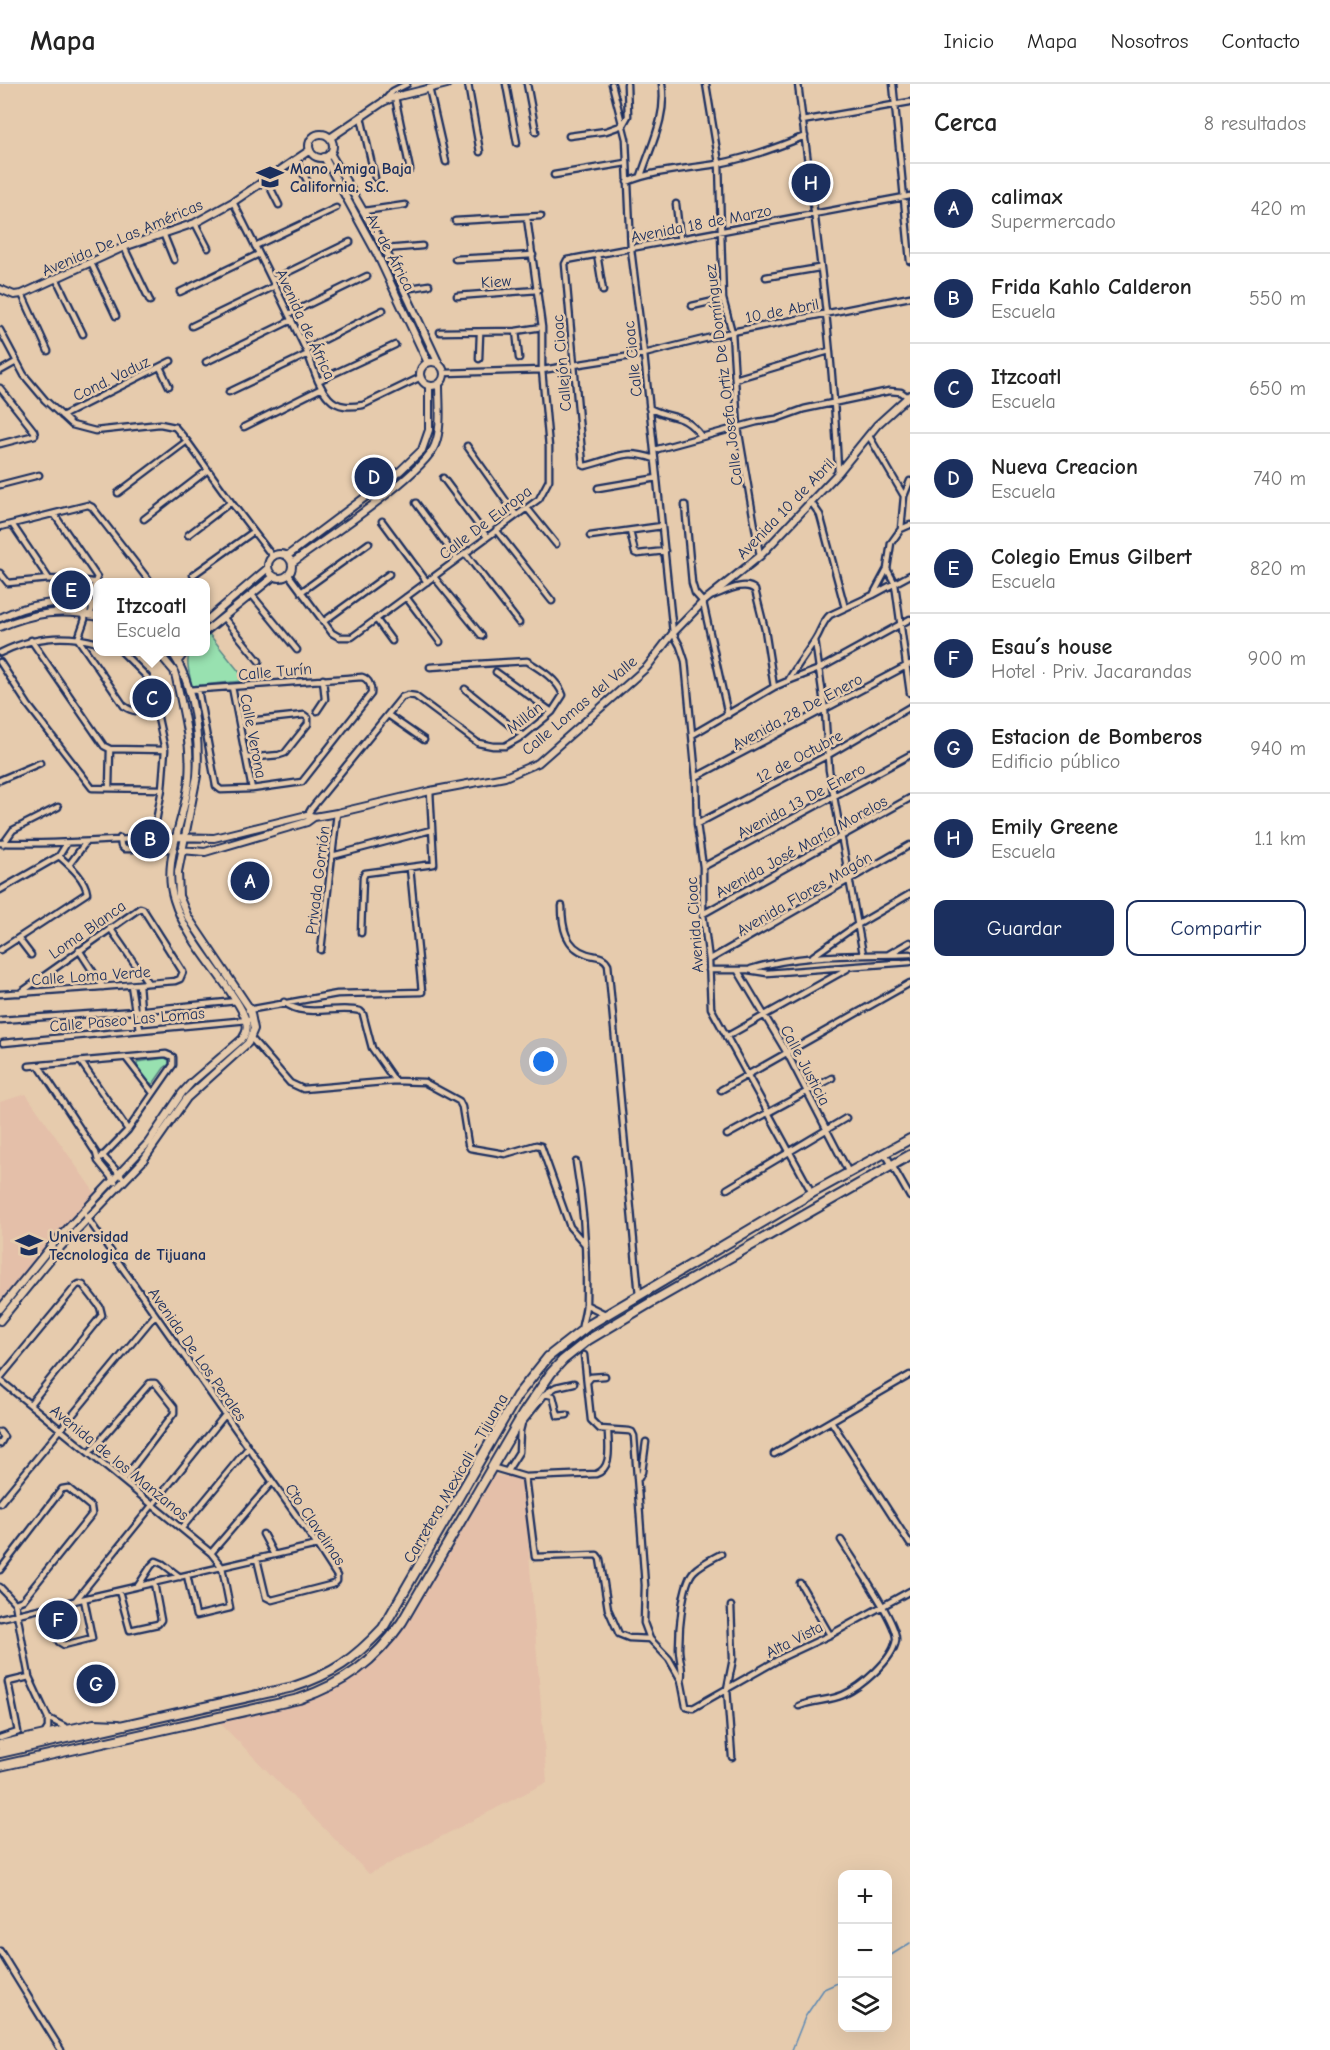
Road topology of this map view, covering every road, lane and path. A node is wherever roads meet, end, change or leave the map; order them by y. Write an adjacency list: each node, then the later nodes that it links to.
1 (407, 84): 14 (street)
2 (447, 84): 12 (street)
3 (468, 84): 26 (street)
4 (506, 84): 24 (street)
5 (527, 84): 20 (street)
6 (612, 84): 19 (street, Calle Cioac)
7 (627, 84): 19 (street)
8 (662, 84): 35 (street)
9 (706, 84): 32 (street, Calle Josefa Ortiz De Domínguez)
10 (798, 84): 18 (street)
11 (893, 84): 16 (street)
12 (429, 88): 13 (street); 30 (street)
13 (394, 97): 14 (street); 33 (street)
14 (383, 102): 17 (street)
15 (910, 102): 16 (street)
16 (896, 105): 18 (street); 41 (street)
17 (361, 117): 23 (street); 36 (street)
18 (802, 121): 22 (street)
19 (623, 125): 21 (street); 31 (street, Calle Cioac)
20 (536, 132)
21 (569, 136)
22 (805, 136): 32 (street); 48 (street)
23 (330, 138): 25 (street); 27 (street)
24 (518, 143)
25 (310, 150): 28 (street); 29 (street, Avenida De Las Américas)
26 (480, 152)
27 (330, 153): 28 (street); 47 (street)
28 (324, 157): 112 (street, Av. de África)
29 (296, 160): 37 (street, Avenida De Las Américas); 39 (street)
30 (446, 162)
31 (626, 163): 34 (street); 38 (street, Calle Cioac)
32 (719, 163): 35 (street); 53 (street, Calle Josefa Ortiz De Domínguez)
33 (410, 170)
34 (554, 174)
35 (641, 176): 38 (street)
36 (375, 178)
37 (266, 179): 42 (street, Avenida De Las Américas); 44 (street)
38 (627, 182): 62 (street, Calle Cioac)
39 (311, 188)
40 (910, 196): 41 (street, Avenida 18 de Marzo)
41 (903, 197): 48 (street, Avenida 18 de Marzo); 69 (street)
42 (233, 202): 52 (street, Avenida De Las Américas); 57 (street, Avenida de África)
43 (676, 204): 55 (street)
44 (279, 205)
45 (405, 205): 47 (street)
46 (336, 208): 57 (street)
47 (364, 211): 61 (street)
48 (814, 215): 53 (street, Avenida 18 de Marzo); 71 (street)
49 (542, 216): 50 (street)
50 (527, 218): 51 (street); 65 (street, Calle De Europa)
51 (454, 221)
52 (195, 223): 54 (street, Avenida De Las Américas); 60 (street)
53 (720, 231): 55 (street, Avenida 18 de Marzo); 86 (street, Calle Josefa Ortiz De Domínguez)
54 (163, 233): 59 (street, Avenida De Las Américas); 67 (street)
55 (680, 239): 62 (street, Avenida 18 de Marzo)
56 (350, 242): 75 (street)
57 (255, 246): 63 (street, Avenida de África)
58 (422, 246): 61 (street)
59 (124, 247): 70 (street, Avenida De Las Américas); 87 (street)
60 (208, 248)
61 (385, 249): 79 (street)
62 (631, 249): 64 (street, Avenida 18 de Marzo); 106 (street, Calle Cioac)
63 (259, 254): 75 (street, Avenida de África); 82 (street)
64 (597, 254): 68 (street, Avenida 18 de Marzo); 81 (street)
65 (533, 255): 66 (street); 80 (street, Calle De Europa)
66 (455, 259)
67 (174, 260)
68 (567, 260): 114 (street, Callejón Cioac)
69 (910, 261)
70 (91, 263): 74 (street, Avenida De Las Américas); 92 (street)
71 (819, 268): 73 (street); 90 (street)
72 (367, 276): 91 (street)
73 (766, 277)
74 (57, 280): 83 (street, Avenida De Las Américas); 101 (street)
75 (272, 280): 77 (street, Avenida de África)
76 (429, 285): 79 (street)
77 (275, 286): 91 (street, Avenida de África); 94 (street)
78 (0, 289): 83 (street)
79 (405, 289): 113 (street)
80 (538, 290): 84 (street, Kiew); 95 (street, Calle De Europa)
81 (603, 291)
82 (180, 292)
83 (22, 294): 103 (street)
84 (457, 296)
85 (910, 297): 90 (street, 10 de Abril)
86 (723, 299): 88 (street); 99 (street, Calle Josefa Ortiz De Domínguez)
87 (150, 301)
88 (692, 306)
89 (382, 310): 104 (street)
90 (827, 313): 99 (street, 10 de Abril); 105 (street)
91 (289, 314): 93 (street, Avenida de África)
92 (116, 316)
93 (292, 320): 104 (street, Avenida de África); 111 (street)
94 (192, 327)
95 (542, 327): 97 (street); 116 (street, Calle De Europa)
96 (0, 330): 110 (street)
97 (516, 331): 100 (street); 108 (street)
98 (440, 332): 100 (street)
99 (732, 332): 106 (street, 10 de Abril); 120 (street, Calle Josefa Ortiz De Domínguez)
100 (480, 333): 107 (street)
101 (83, 334)
102 (395, 345): 121 (street)
103 (48, 351)
104 (307, 351): 121 (street, Avenida de África); 127 (street)
105 (829, 351): 120 (street); 129 (street)
106 (644, 354): 114 (street, 10 de Abril); 130 (street, Calle Cioac)
107 (479, 358)
108 (519, 358)
109 (171, 361): 115 (street, Cond. Vaduz)
110 (16, 362): 117 (street); 131 (street)
111 (206, 362)
112 (428, 363): 113 (street); 119 (street)
113 (439, 364): 118 (street)
114 (573, 366): 116 (street, 10 de Abril); 140 (street, Callejón Cioac)
115 (160, 367): 123 (street); 131 (street, Cond. Vaduz)
116 (542, 370): 118 (street, 10 de Abril); 155 (street, Calle De Europa)
117 (0, 371)
118 (445, 374): 122 (street)
119 (421, 377): 124 (street); 126 (street, Avenida de África)
120 (735, 379): 133 (street, Calle Josefa Ortiz De Domínguez)
121 (318, 381): 126 (street, Avenida de África)
122 (439, 385): 124 (street); 179 (street)
123 (169, 386)
124 (429, 386): 175 (street)
125 (0, 388): 137 (street)
126 (322, 388): 132 (street)
127 (229, 392)
128 (909, 396): 129 (street); 134 (street, Avenida 10 de Abril)
129 (835, 404): 133 (street); 142 (street)
130 (649, 408): 135 (street); 139 (street, Calle Cioac)
131 (62, 416): 136 (street)
132 (244, 427)
133 (738, 428): 135 (street); 176 (street, Calle Josefa Ortiz De Domínguez)
134 (869, 436): 142 (street, Avenida 10 de Abril); 150 (street)
135 (702, 437): 139 (street)
136 (188, 441): 141 (street); 149 (street)
137 (0, 444)
138 (467, 446): 157 (street)
139 (654, 450): 140 (street, Calle Cioac)
140 (655, 459): 145 (street, Calle Cioac)
141 (208, 470): 151 (street); 158 (street)
142 (838, 473): 152 (street, Avenida 10 de Abril)
143 (39, 475): 147 (street)
144 (443, 478): 170 (street)
145 (657, 478): 148 (street); 162 (street, Calle Cioac)
146 (910, 482): 150 (street)
147 (0, 485)
148 (598, 488)
149 (118, 493)
150 (904, 496): 164 (street)
151 (231, 502): 167 (street); 168 (street)
152 (811, 502): 176 (street, Avenida 10 de Abril); 205 (street)
153 (416, 503): 178 (street)
154 (685, 505): 202 (street)
155 (527, 508): 157 (street, Calle De Europa); 172 (street)
156 (54, 514): 160 (street); 189 (street); 190 (street)
157 (516, 515): 165 (street, Calle De Europa)
158 (144, 519)
159 (382, 521): 193 (street)
160 (12, 524): 163 (street); 191 (street)
161 (910, 525): 164 (street)
162 (662, 526): 166 (street); 173 (street, Calle Cioac)
163 (0, 527)
164 (901, 529): 181 (street)
165 (496, 530): 170 (street, Calle De Europa); 201 (street)
166 (630, 531): 169 (street); 173 (street)
167 (254, 532): 177 (street); 184 (street)
168 (188, 535)
169 (590, 536)
170 (487, 537): 174 (street, Calle De Europa)
171 (369, 543): 196 (street)
172 (556, 544)
173 (665, 551): 217 (street, Calle Cioac)
174 (465, 553): 178 (street, Calle De Europa); 213 (street)
175 (287, 556): 177 (street); 179 (street)
176 (760, 556): 200 (street, Avenida 10 de Abril)
177 (273, 557): 180 (street)
178 (457, 560): 188 (street, Calle De Europa)
179 (292, 563): 185 (street)
180 (268, 568): 187 (street); 209 (street)
181 (886, 569): 194 (street); 198 (street)
182 (0, 573): 191 (street)
183 (389, 574): 212 (street)
184 (193, 575)
185 (289, 575): 187 (street); 196 (street, Calle De Europa)
186 (910, 575): 194 (street)
187 (273, 577): 197 (street)
188 (434, 577): 193 (street, Calle De Europa); 218 (street)
189 (95, 578)
190 (147, 578)
191 (49, 579): 192 (street)
192 (93, 581)
193 (427, 582): 199 (street, Calle De Europa)
194 (895, 584): 198 (street); 214 (street)
195 (93, 590): 203 (street)
196 (302, 592): 212 (street, Calle De Europa)
197 (252, 595): 207 (street); 225 (street)
198 (873, 595): 205 (street)
199 (406, 597): 211 (street, Calle De Europa); 224 (street)
200 (710, 597): 202 (street, Avenida 10 de Abril); 241 (street)
201 (552, 601)
202 (703, 602): 217 (street, Avenida 10 de Abril); 252 (street)
203 (87, 604): 204 (street); 206 (street); 208 (street)
204 (93, 606)
205 (844, 608): 221 (street)
206 (90, 616): 215 (street); 219 (street)
207 (223, 617): 216 (street); 232 (street)
208 (0, 618)
209 (210, 618)
210 (910, 619): 214 (street)
211 (376, 620): 212 (street, Calle De Europa); 223 (street)
212 (323, 622)
213 (519, 623)
214 (900, 625): 234 (street); 236 (street)
215 (0, 627)
216 (210, 628)
217 (672, 633): 254 (street, Avenida Cioac); 268 (street, Calle Lomas del Valle)
218 (482, 636)
219 (78, 639): 220 (street); 222 (street); 249 (street)
220 (31, 640): 226 (street); 257 (street)
221 (815, 640): 236 (street); 239 (street)
222 (93, 642)
223 (392, 642)
224 (440, 642)
225 (297, 650)
226 (0, 653)
227 (127, 656): 249 (street)
228 (162, 656): 276 (street)
229 (174, 656): 231 (street)
230 (182, 656): 231 (street)
231 (178, 661): 243 (street)
232 (259, 661)
233 (0, 662): 265 (street)
234 (908, 665): 245 (street); 248 (street, Avenida 28 De Enero)
235 (430, 667): 250 (street, Millán)
236 (819, 669): 239 (street); 248 (street)
237 (496, 672): 250 (street)
238 (323, 679): 240 (street, Calle Turín); 247 (street); 267 (street, Calle Turín)
239 (788, 681): 241 (street)
240 (232, 687): 244 (street, Calle Turín); 253 (street, Calle Verona)
241 (774, 687): 252 (street)
242 (465, 689): 255 (street)
243 (188, 690): 244 (street, Calle Turín); 277 (street)
244 (198, 690): 267 (street)
245 (910, 693)
246 (910, 707): 259 (street, 12 de Octubre)
247 (317, 711)
248 (825, 711): 259 (street); 263 (street, Avenida 28 De Enero)
249 (155, 712): 258 (street)
250 (552, 712): 255 (street, Millán)
251 (388, 715): 255 (street, Millán); 256 (street); 273 (street)
252 (728, 715): 254 (street)
253 (239, 722): 261 (street, Calle Verona); 261 (street)
254 (692, 735): 263 (street, Avenida Cioac)
255 (523, 736)
256 (424, 740)
257 (110, 749): 258 (street); 265 (street)
258 (165, 750): 266 (street)
259 (828, 754): 269 (street); 274 (street, 12 de Octubre)
260 (910, 755): 269 (street, Avenida 13 De Enero)
261 (246, 758): 267 (street, Calle Verona)
262 (40, 762): 264 (street)
263 (696, 777): 274 (street, Avenida Cioac)
264 (0, 780)
265 (109, 788): 266 (street)
266 (162, 789): 280 (street)
267 (252, 789)
268 (430, 791): 272 (street, Calle Lomas del Valle); 275 (street)
269 (834, 796): 278 (street); 290 (street, Avenida 13 De Enero)
270 (910, 798): 278 (street, Avenida José María Morelos)
271 (58, 807): 283 (street)
272 (337, 813): 273 (street, Calle Lomas del Valle); 288 (street, Privada Gorrión)
273 (307, 818): 277 (street, Calle Lomas del Valle); 286 (street)
274 (697, 824): 290 (street, Avenida Cioac)
275 (431, 830): 288 (street); 291 (street)
276 (177, 837): 277 (street, Calle Lomas del Valle); 280 (street, Calle Lomas del Valle); 285 (street)
277 (185, 837): 286 (street)
278 (841, 837): 292 (street); 296 (street, Avenida José María Morelos)
279 (120, 838): 280 (street, Calle Lomas del Valle); 281 (street); 285 (street)
280 (153, 838)
281 (86, 842): 282 (street); 289 (street)
282 (67, 843): 283 (street); 287 (street)
283 (1, 844)
284 (910, 845): 292 (street, Avenida Flores Magón)
285 (174, 849): 286 (street); 325 (street)
286 (182, 850): 324 (street)
287 (59, 855): 289 (street); 293 (street)
288 (332, 856): 304 (street, Privada Gorrión)
289 (69, 865): 300 (street)
290 (703, 867): 296 (street, Avenida Cioac)
291 (410, 868): 299 (street); 326 (street)
292 (850, 881): 297 (street); 310 (street, Avenida Flores Magón)
293 (0, 890)
294 (910, 894): 297 (street)
295 (562, 906): 372 (street)
296 (703, 915): 310 (street, Avenida Cioac)
297 (857, 925): 305 (street); 309 (street)
298 (110, 928): 303 (street, Loma Blanca); 316 (street, Loma Blanca); 317 (street)
299 (362, 933)
300 (18, 938): 302 (street); 308 (street)
301 (910, 942): 306 (street)
302 (0, 950)
303 (79, 950): 321 (street); 322 (street, Loma Blanca)
304 (321, 950)
305 (863, 954): 306 (street); 309 (street)
306 (888, 954): 307 (street)
307 (910, 954)
308 (31, 955)
309 (810, 957): 314 (street)
310 (709, 960): 313 (street, Avenida Cioac)
311 (910, 962): 312 (street)
312 (850, 968): 314 (street); 330 (street)
313 (709, 970): 315 (street); 334 (street, Avenida Cioac)
314 (748, 970): 315 (street)
315 (738, 971): 330 (street, Calle Justicia)
316 (183, 976): 317 (street, Calle Loma Verde)
317 (148, 983): 319 (street, Calle Loma Verde)
318 (910, 983): 337 (street)
319 (140, 984): 320 (street, Calle Loma Verde); 329 (street)
320 (131, 985): 321 (street, Calle Loma Verde); 329 (street)
321 (103, 987): 322 (street, Calle Loma Verde)
322 (20, 993): 323 (street, Calle Loma Verde)
323 (0, 994)
324 (244, 1000): 325 (street); 327 (street)
325 (236, 1001): 328 (street); 329 (street)
326 (284, 1002): 327 (street); 344 (street)
327 (250, 1009): 328 (street); 332 (street)
328 (242, 1011): 332 (street)
329 (138, 1012): 331 (street); 333 (street)
330 (766, 1015): 334 (street); 337 (street, Calle Justicia)
331 (0, 1020)
332 (250, 1020): 333 (street, Calle Paseo Las Lomas); 335 (street); 363 (street)
333 (140, 1030): 336 (street, Calle Paseo Las Lomas)
334 (726, 1037): 342 (street, Avenida Cioac)
335 (252, 1038): 344 (street); 365 (street)
336 (3, 1043)
337 (787, 1053): 342 (street); 346 (street, Calle Justicia)
338 (126, 1058): 339 (street); 347 (street); 347 (street)
339 (81, 1062): 341 (street); 350 (street)
340 (29, 1066): 341 (street)
341 (39, 1066): 354 (street)
342 (748, 1075): 345 (street); 348 (street, Avenida Cioac)
343 (832, 1078): 346 (street)
344 (395, 1081): 371 (street)
345 (721, 1090)
346 (808, 1092): 348 (street); 351 (street, Calle Justicia)
347 (153, 1093): 350 (street)
348 (769, 1112): 352 (street); 355 (street, Avenida Cioac)
349 (846, 1118): 351 (street)
350 (128, 1130): 357 (street)
351 (827, 1130): 355 (street); 362 (street, Calle Justicia)
352 (727, 1135)
353 (910, 1139): 356 (main road, Carretera Mexicali - Tijuana)
354 (96, 1153): 357 (street); 359 (street)
355 (790, 1153): 367 (street); 368 (street, Avenida Cioac)
356 (885, 1153): 361 (street); 362 (main road, Carretera Mexicali - Tijuana)
357 (103, 1155): 359 (street); 363 (street)
358 (910, 1155): 361 (main road, Carretera Mexicali - Tijuana)
359 (98, 1161): 364 (street)
360 (576, 1162): 371 (street)
361 (892, 1165): 369 (street); 398 (main road, Carretera Mexicali - Tijuana)
362 (849, 1173): 368 (main road, Carretera Mexicali - Tijuana)
363 (120, 1174): 364 (street); 365 (street)
364 (114, 1180): 366 (street); 370 (street)
365 (125, 1180): 366 (street)
366 (119, 1186): 370 (street)
367 (727, 1189)
368 (812, 1193): 372 (main road, Carretera Mexicali - Tijuana)
369 (910, 1197)
370 (85, 1215): 374 (street); 376 (street, Avenida De Los Perales); 377 (street)
371 (584, 1243): 373 (street)
372 (639, 1295): 375 (main road, Carretera Mexicali - Tijuana)
373 (587, 1305): 375 (street); 378 (street)
374 (0, 1309)
375 (605, 1314): 378 (main road, Carretera Mexicali - Tijuana)
376 (155, 1315): 387 (street, Avenida De Los Perales); 390 (street)
377 (0, 1321)
378 (580, 1331): 440 (main road, Carretera Mexicali - Tijuana)
379 (584, 1355): 383 (street)
380 (605, 1376): 383 (street)
381 (910, 1376): 389 (street)
382 (0, 1379): 386 (street, Avenida de los Manzanos); 386 (street)
383 (587, 1382): 391 (street)
384 (574, 1383): 385 (street)
385 (545, 1394): 388 (street); 399 (street)
386 (30, 1404): 390 (street, Avenida de los Manzanos)
387 (225, 1415): 395 (street, Avenida De Los Perales); 405 (street)
388 (567, 1415)
389 (831, 1421): 397 (street); 409 (street)
390 (60, 1428): 396 (street, Avenida de los Manzanos); 404 (street)
391 (608, 1431): 400 (street); 402 (street)
392 (0, 1432): 394 (street)
393 (646, 1442): 402 (street)
394 (0, 1444)
395 (248, 1448): 403 (street, Avenida De Los Perales); 406 (street)
396 (90, 1452): 401 (street, Avenida de los Manzanos); 401 (street)
397 (774, 1454)
398 (491, 1467): 399 (street); 447 (main road, Carretera Mexicali - Tijuana)
399 (507, 1471): 400 (street)
400 (525, 1477): 434 (street)
401 (123, 1480): 405 (street, Avenida de los Manzanos)
402 (637, 1481): 434 (street)
403 (272, 1482): 410 (street, Cto Clavelinas); 411 (street)
404 (0, 1503)
405 (152, 1503): 406 (street, Avenida de los Manzanos); 426 (street)
406 (182, 1528): 411 (street, Avenida de los Manzanos)
407 (263, 1534): 413 (street)
408 (841, 1540): 430 (street)
409 (910, 1544)
410 (317, 1545): 413 (street); 414 (street, Cto Clavelinas)
411 (211, 1553): 415 (street, Avenida de los Manzanos)
412 (722, 1554): 436 (street)
413 (274, 1555): 414 (street)
414 (257, 1559): 415 (street)
415 (222, 1567): 417 (street); 417 (street)
416 (0, 1570): 427 (street)
417 (187, 1575): 418 (street)
418 (180, 1577): 419 (street); 421 (street)
419 (154, 1583): 421 (street); 423 (street)
420 (800, 1583): 433 (street)
421 (138, 1586): 423 (street)
422 (0, 1587): 427 (street)
423 (119, 1591): 425 (street)
424 (910, 1591): 430 (street, Alta Vista)
425 (84, 1599): 426 (street); 428 (street)
426 (75, 1601): 428 (street)
427 (15, 1603): 431 (street)
428 (51, 1606): 431 (street)
429 (731, 1606): 437 (street)
430 (881, 1606): 433 (street, Alta Vista); 438 (street)
431 (17, 1614): 432 (street); 435 (street)
432 (0, 1618)
433 (830, 1635): 437 (street, Alta Vista)
434 (650, 1639): 436 (street)
435 (29, 1677): 439 (street); 443 (street)
436 (681, 1680): 437 (street, Alta Vista)
437 (727, 1689): 446 (street)
438 (799, 1706)
439 (48, 1718): 441 (street); 442 (street)
440 (122, 1726): 441 (main road); 445 (main road, Carretera Mexicali - Tijuana)
441 (71, 1729): 442 (main road)
442 (42, 1736): 444 (main road)
443 (0, 1738)
444 (0, 1745)
445 (0, 1753)
446 (732, 1757)
447 (0, 1766)
448 (0, 1952): 449 (street)
449 (61, 2050)

